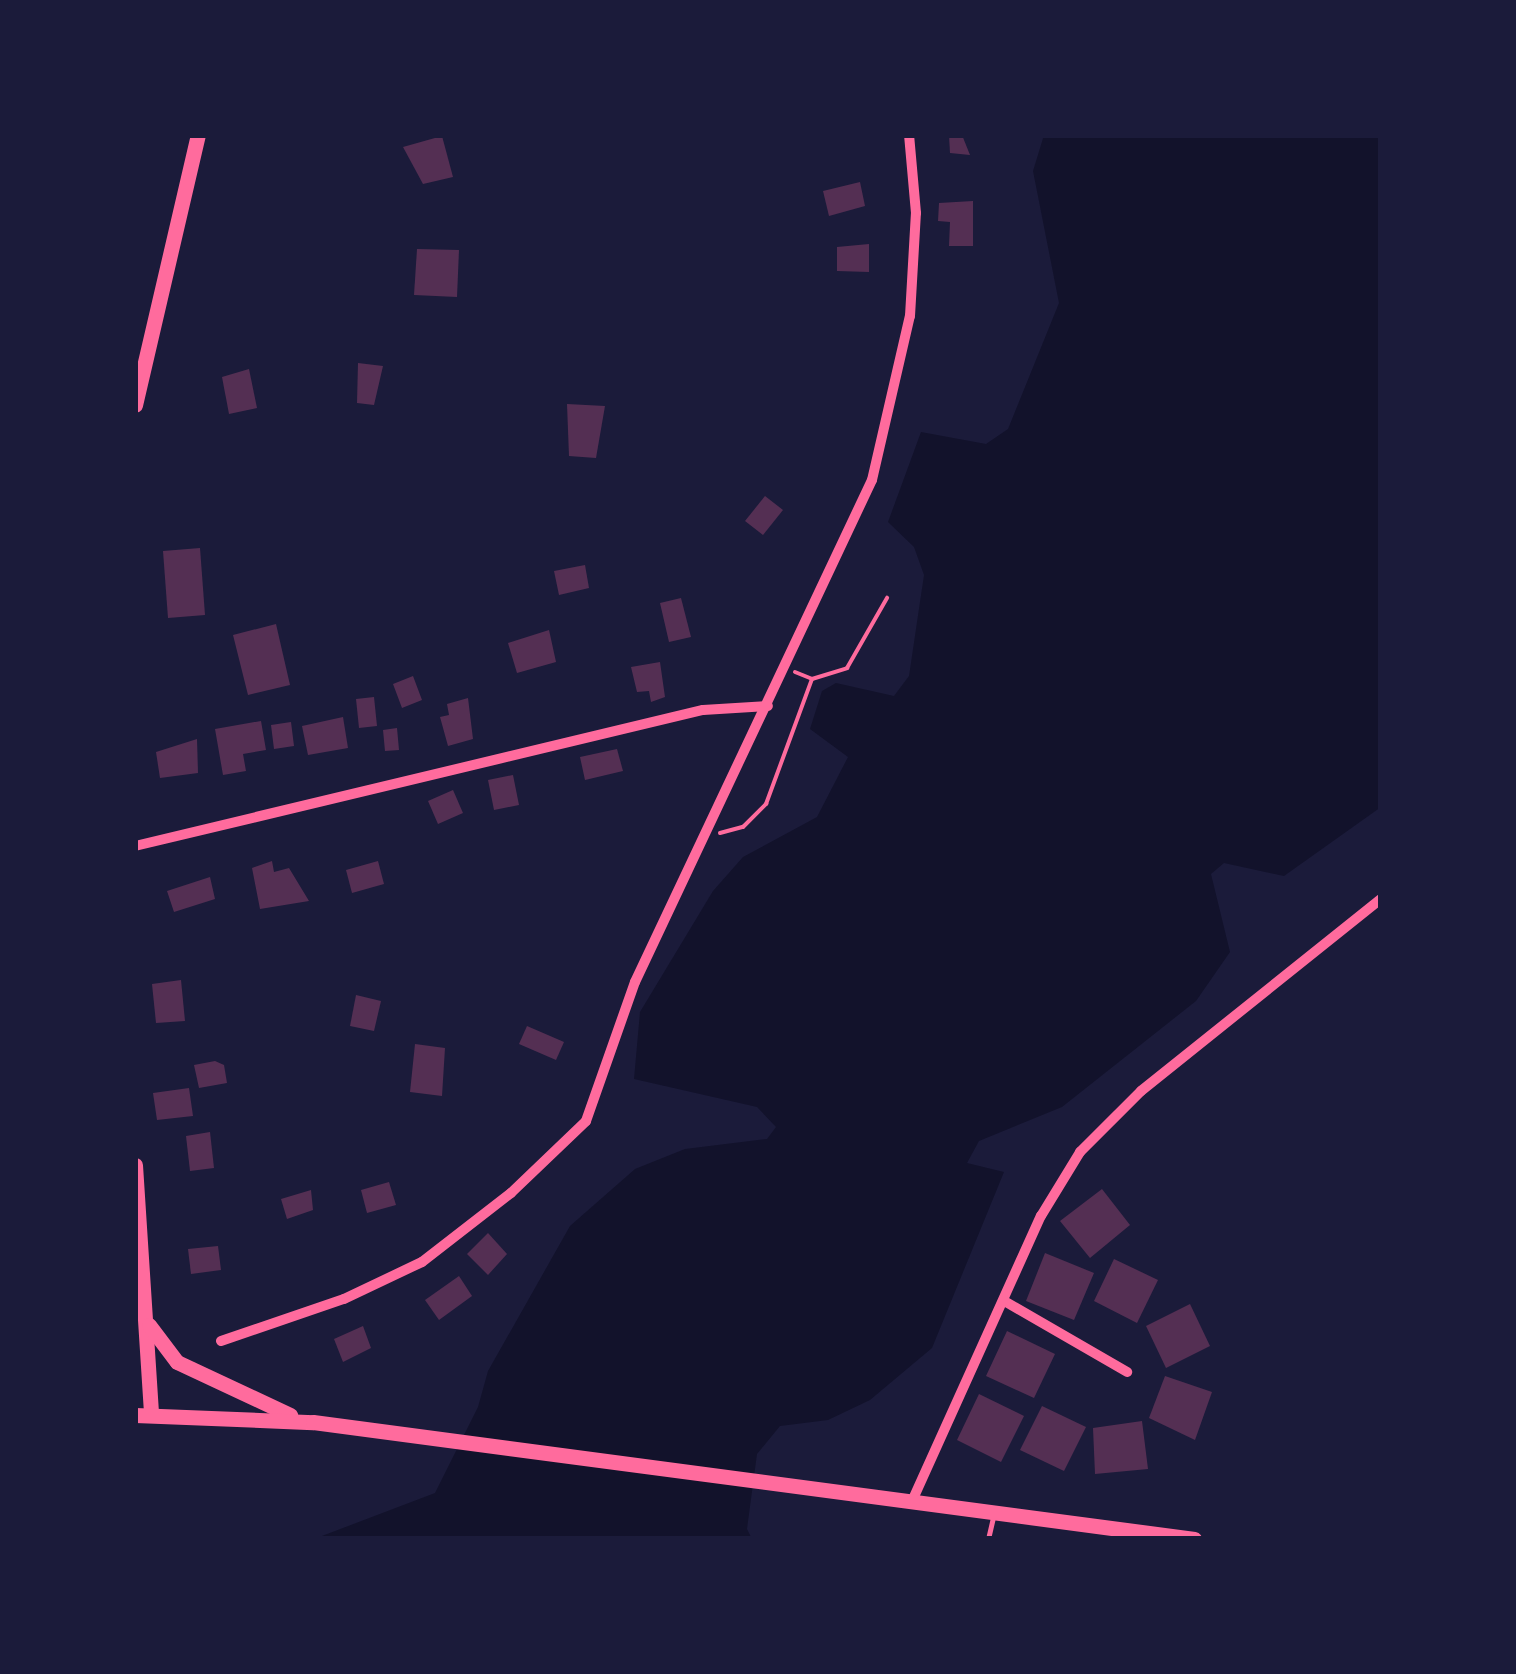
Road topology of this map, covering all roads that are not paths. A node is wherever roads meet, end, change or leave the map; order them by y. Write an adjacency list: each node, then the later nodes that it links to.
1 (198, 135): 3 (main road)
2 (909, 135): 4 (street)
3 (135, 405)
4 (768, 706): 5 (street); 10 (street)
5 (135, 846)
6 (1381, 899): 8 (street)
7 (135, 1165): 9 (main road)
8 (1006, 1302): 11 (street); 14 (street)
9 (148, 1324): 12 (main road); 13 (main road)
10 (221, 1340)
11 (1127, 1372)
12 (143, 1415): 13 (main road)
13 (313, 1422): 14 (main road)
14 (913, 1498): 15 (main road)
15 (995, 1511): 16 (lane); 17 (main road)
16 (988, 1539)
17 (1194, 1539)

